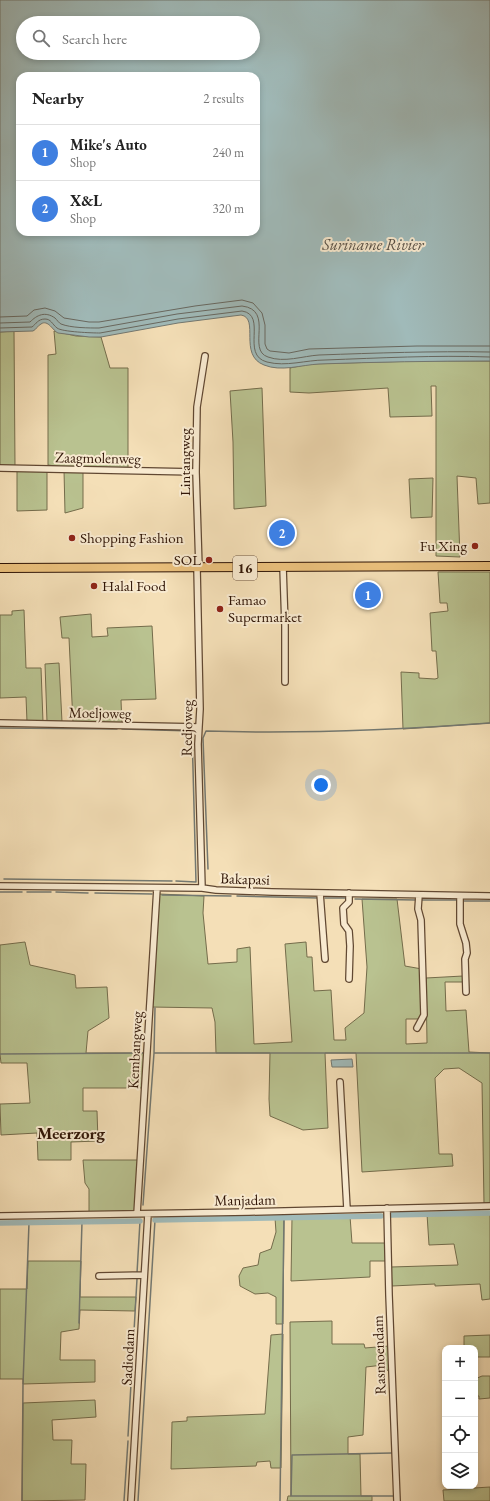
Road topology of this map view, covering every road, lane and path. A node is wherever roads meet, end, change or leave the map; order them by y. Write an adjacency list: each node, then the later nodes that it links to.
1 (205, 356): 3 (street, Lintangweg)
2 (0, 468): 3 (street, Zaagmolenweg)
3 (196, 472): 7 (street, Lintangweg)
4 (490, 566): 5 (main road, 16)
5 (283, 567): 7 (main road, 16); 8 (street)
6 (0, 568): 7 (main road, 16)
7 (198, 568): 10 (street, Redjoweg)
8 (285, 682)
9 (0, 723): 10 (street, Moeljoweg)
10 (199, 727): 13 (street, Redjoweg)
11 (0, 886): 12 (street, Bakapasi)
12 (157, 888): 13 (street, Bakapasi); 27 (street, Kembangweg)
13 (202, 888): 14 (street, Bakapasi)
14 (320, 893): 15 (street, Bakapasi); 19 (street)
15 (349, 893): 16 (street, Bakapasi); 20 (street)
16 (419, 895): 17 (street, Bakapasi); 22 (street)
17 (460, 896): 18 (street, Bakapasi); 21 (street)
18 (490, 896)
19 (325, 959)
20 (349, 979)
21 (466, 992)
22 (417, 1028)
23 (340, 1082): 26 (street)
24 (490, 1206): 25 (street, Manjadam)
25 (387, 1208): 26 (street, Manjadam); 33 (street, Rasmoendam)
26 (347, 1209): 28 (street, Manjadam)
27 (137, 1214): 28 (street, Manjadam); 29 (street, Manjadam)
28 (148, 1214): 31 (street, Sadiodam)
29 (0, 1216)
30 (99, 1276): 31 (street)
31 (144, 1276): 32 (street, Sadiodam)
32 (131, 1501)
33 (397, 1501)

